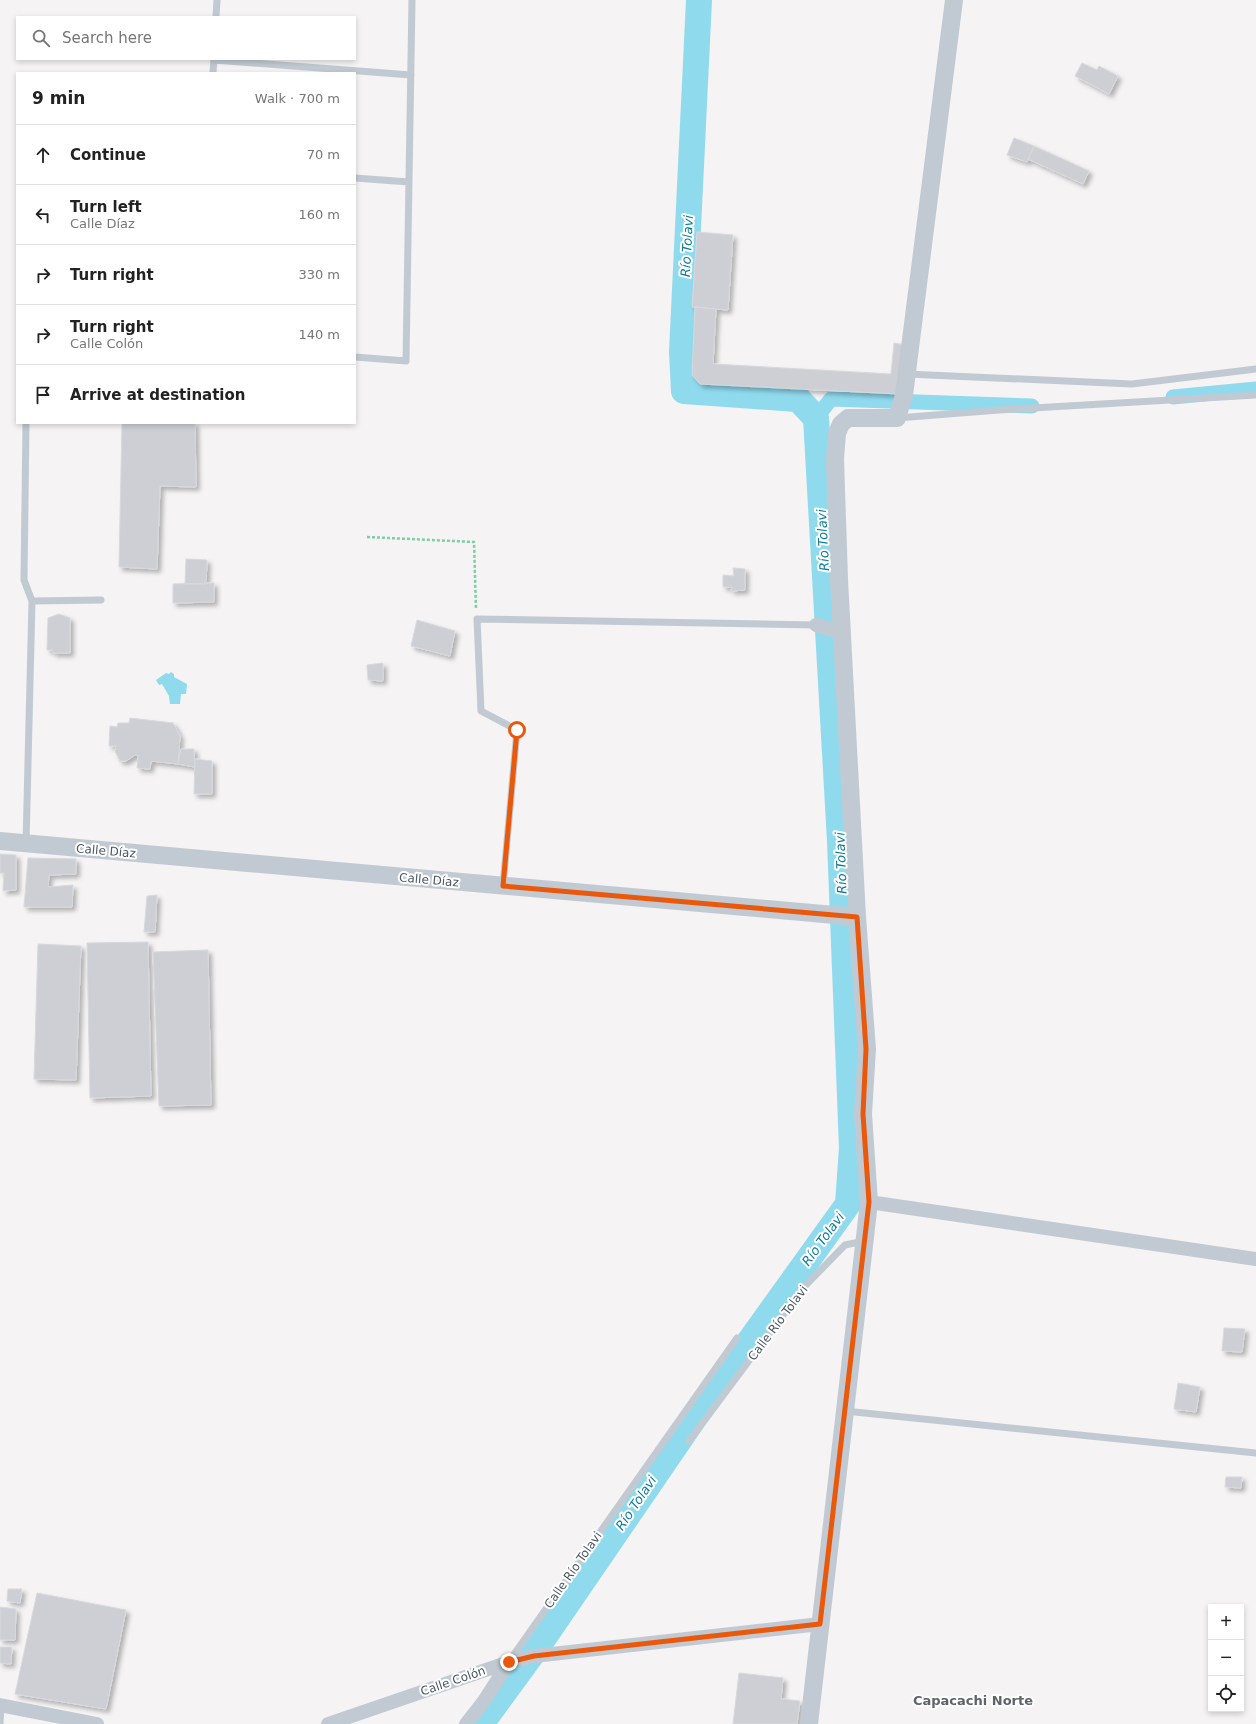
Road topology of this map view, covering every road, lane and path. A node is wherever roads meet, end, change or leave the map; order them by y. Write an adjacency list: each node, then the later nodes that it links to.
1 (217, 0): 4 (lane)
2 (412, 0): 8 (lane)
3 (954, 0): 13 (street)
4 (216, 16)
5 (214, 60): 7 (lane)
6 (226, 60): 8 (lane)
7 (213, 72)
8 (411, 76): 10 (lane)
9 (356, 178): 10 (lane)
10 (409, 182): 11 (lane)
11 (356, 357)
12 (1256, 369): 13 (lane)
13 (907, 374): 15 (street)
14 (1256, 395): 15 (lane)
15 (900, 408): 22 (street)
16 (26, 424): 19 (lane)
17 (367, 537): 20 (path)
18 (102, 600): 19 (lane)
19 (32, 601): 24 (lane)
20 (477, 619): 21 (lane); 25 (lane)
21 (816, 625): 22 (street)
22 (837, 630): 26 (street)
23 (0, 841): 24 (street, Calle Díaz)
24 (26, 844): 25 (street, Calle Díaz)
25 (503, 886): 26 (street, Calle Díaz)
26 (844, 916): 27 (street)
27 (869, 1202): 28 (street); 29 (street)
28 (865, 1241): 31 (street); 32 (lane, Calle Río Tolavi)
29 (1256, 1259)
30 (737, 1338): 35 (lane, Calle Río Tolavi)
31 (844, 1411): 33 (lane); 34 (street)
32 (689, 1441)
33 (1256, 1453)
34 (820, 1624): 35 (street, Calle Colón); 41 (street)
35 (509, 1662): 39 (street, Calle Colón); 40 (street, Calle Río Tolavi)
36 (0, 1705): 37 (lane); 38 (street)
37 (0, 1724)
38 (97, 1724)
39 (328, 1724)
40 (466, 1724)
41 (809, 1724)

